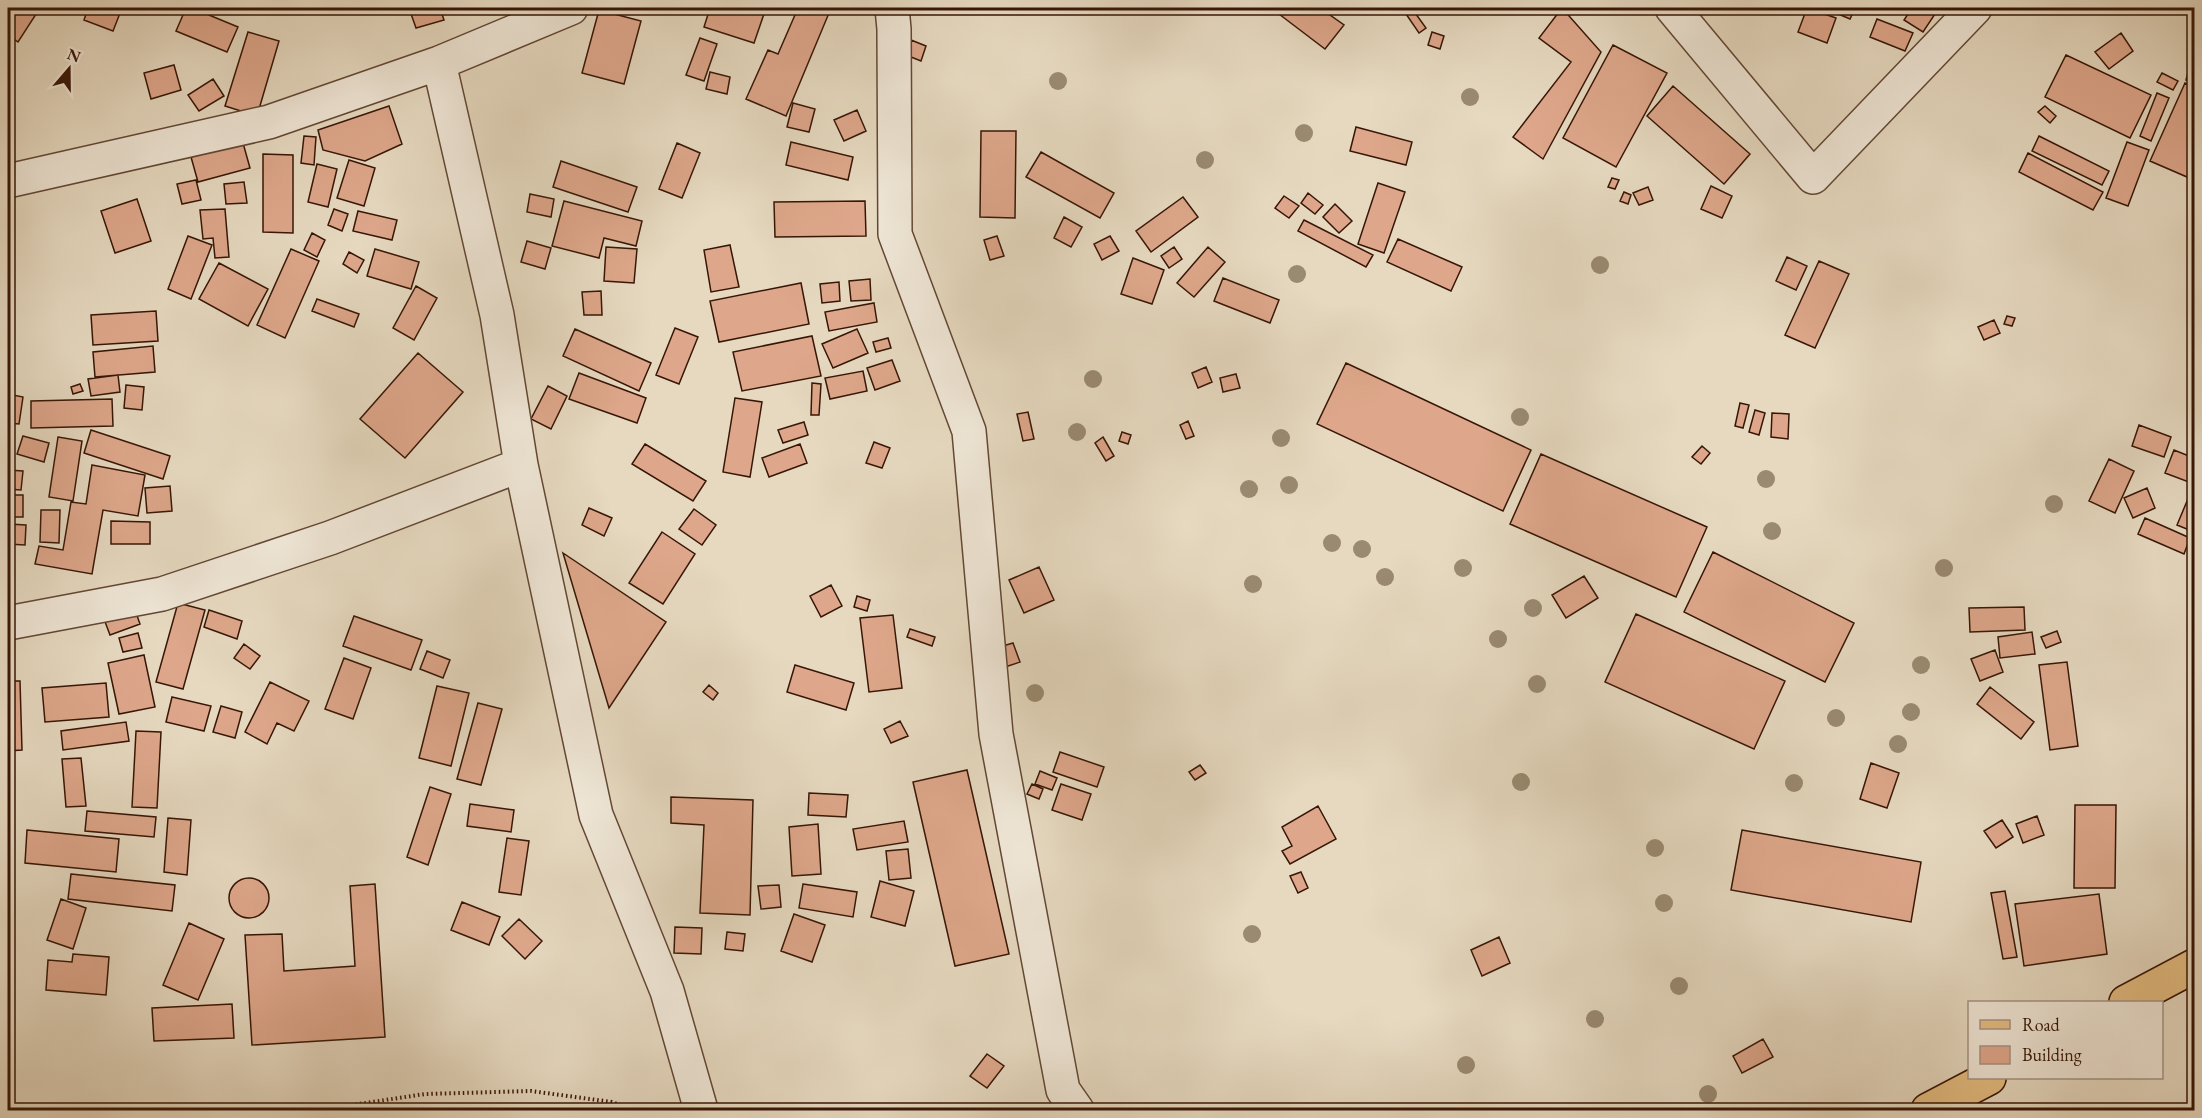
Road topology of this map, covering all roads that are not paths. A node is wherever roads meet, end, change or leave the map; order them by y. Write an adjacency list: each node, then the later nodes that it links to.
1 (571, 8): 5 (street)
2 (891, 8): 13 (street)
3 (1672, 8): 4 (street)
4 (1975, 8)
5 (439, 63): 6 (street); 7 (street)
6 (8, 181)
7 (521, 465): 8 (street); 12 (street)
8 (8, 623)
9 (2194, 966): 10 (main road)
10 (2128, 1001)
11 (1985, 1079): 14 (main road)
12 (701, 1110)
13 (1077, 1110)
14 (1929, 1110)

